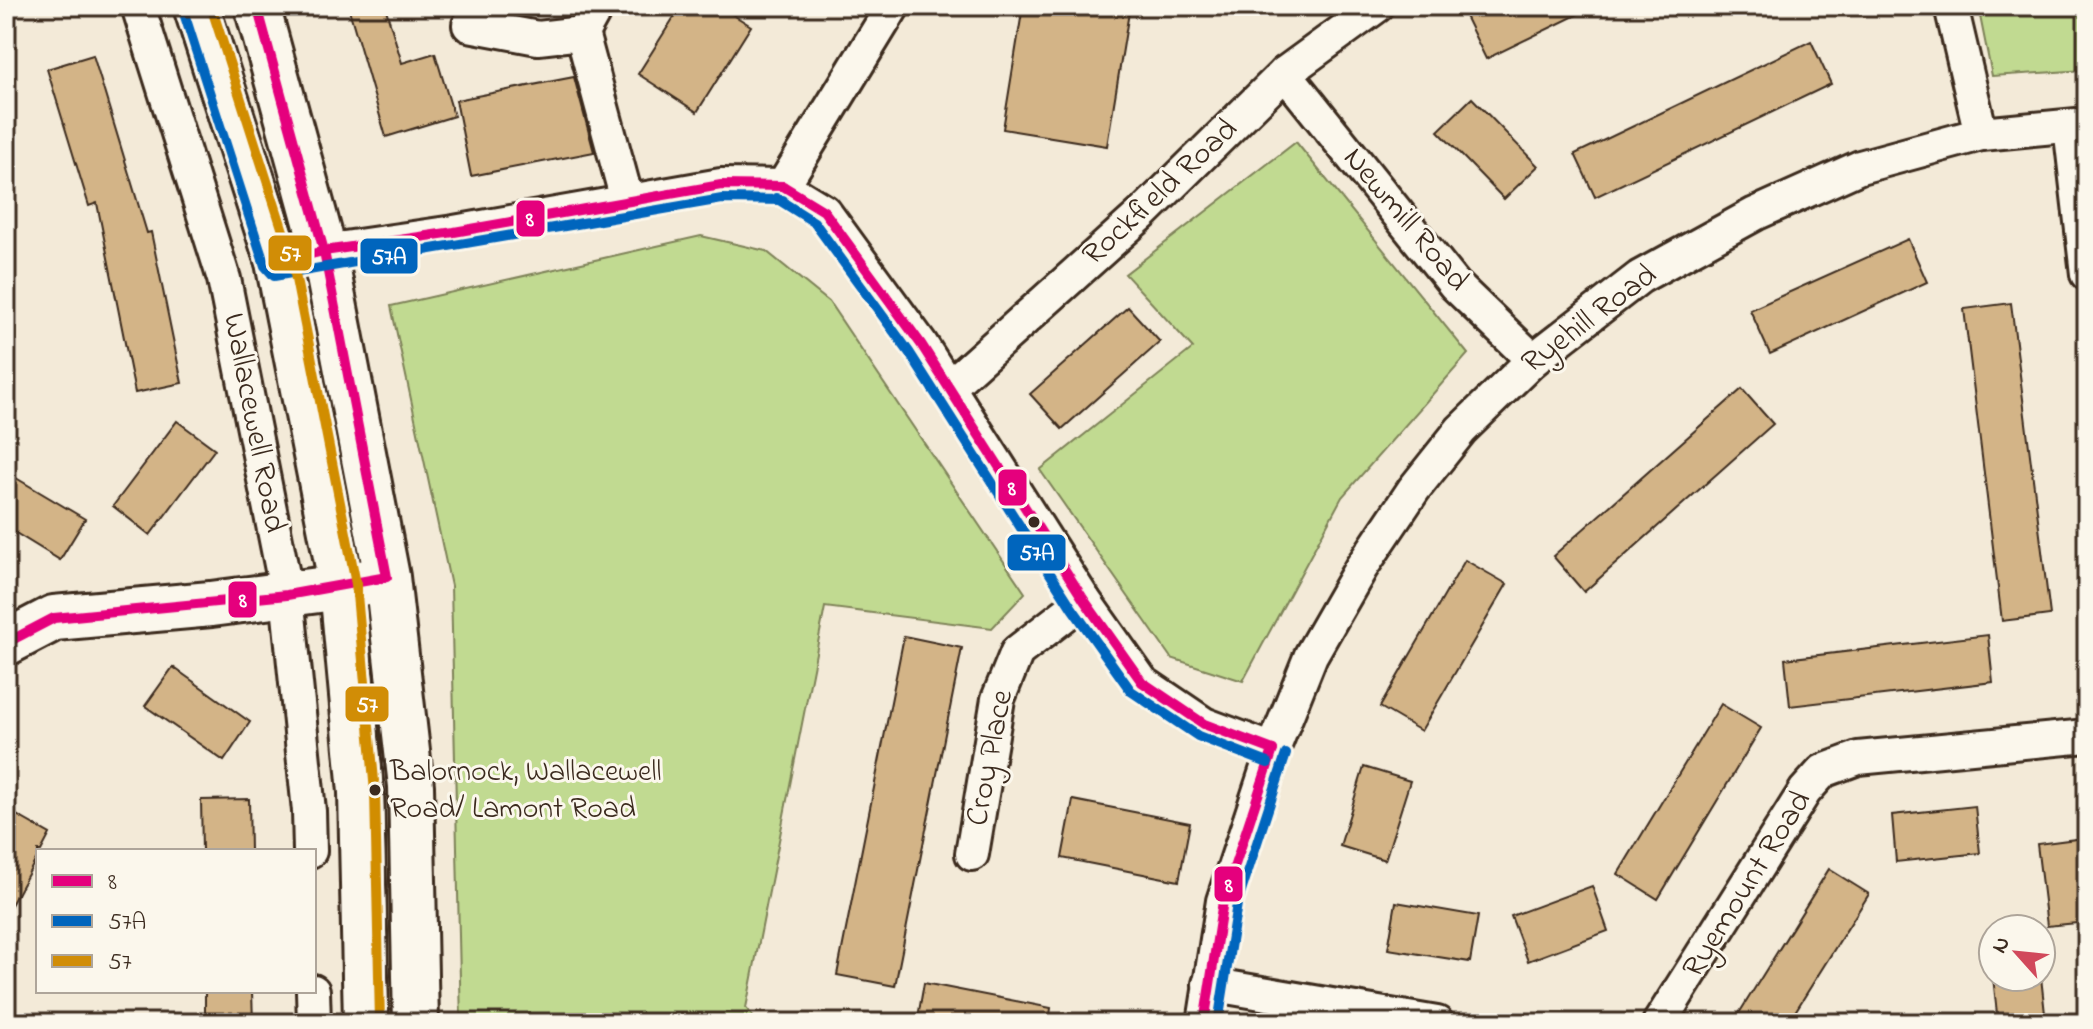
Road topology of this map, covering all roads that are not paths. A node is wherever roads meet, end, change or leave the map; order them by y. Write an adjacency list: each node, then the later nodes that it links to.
1 (138, 6): 21 (street, Wallacewell Road)
2 (196, 6): 15 (street, Wallacewell Road)
3 (257, 6): 14 (street)
4 (893, 6): 12 (street)
5 (1377, 6): 9 (street, Rockfield Road)
6 (1951, 6): 11 (street)
7 (590, 20): 8 (street); 13 (street)
8 (469, 25)
9 (1285, 73): 17 (street, Newmill Road); 18 (street, Rockfield Road)
10 (2078, 125): 11 (street, Ryehill Road); 16 (street)
11 (1981, 134): 17 (street, Ryehill Road)
12 (783, 186): 13 (street); 18 (street)
13 (627, 200): 14 (street)
14 (324, 251): 15 (street); 19 (street)
15 (278, 262): 20 (street, Wallacewell Road)
16 (2087, 274)
17 (1533, 360): 25 (street, Ryehill Road)
18 (949, 387): 22 (street)
19 (387, 577): 20 (street); 32 (street)
20 (342, 587): 21 (street); 31 (street, Wallacewell Road)
21 (287, 595): 23 (street); 26 (street, Wallacewell Road)
22 (1084, 600): 25 (street); 27 (street, Croy Place)
23 (6, 643)
24 (2087, 736): 35 (street, Ryemount Road)
25 (1273, 750): 28 (street, Ryehill Road)
26 (310, 849)
27 (972, 854)
28 (1209, 984): 33 (street, Ryehill Road); 34 (street)
29 (313, 993): 30 (street)
30 (314, 1023)
31 (366, 1023)
32 (416, 1023)
33 (1204, 1023)
34 (1437, 1023)
35 (1659, 1023)

